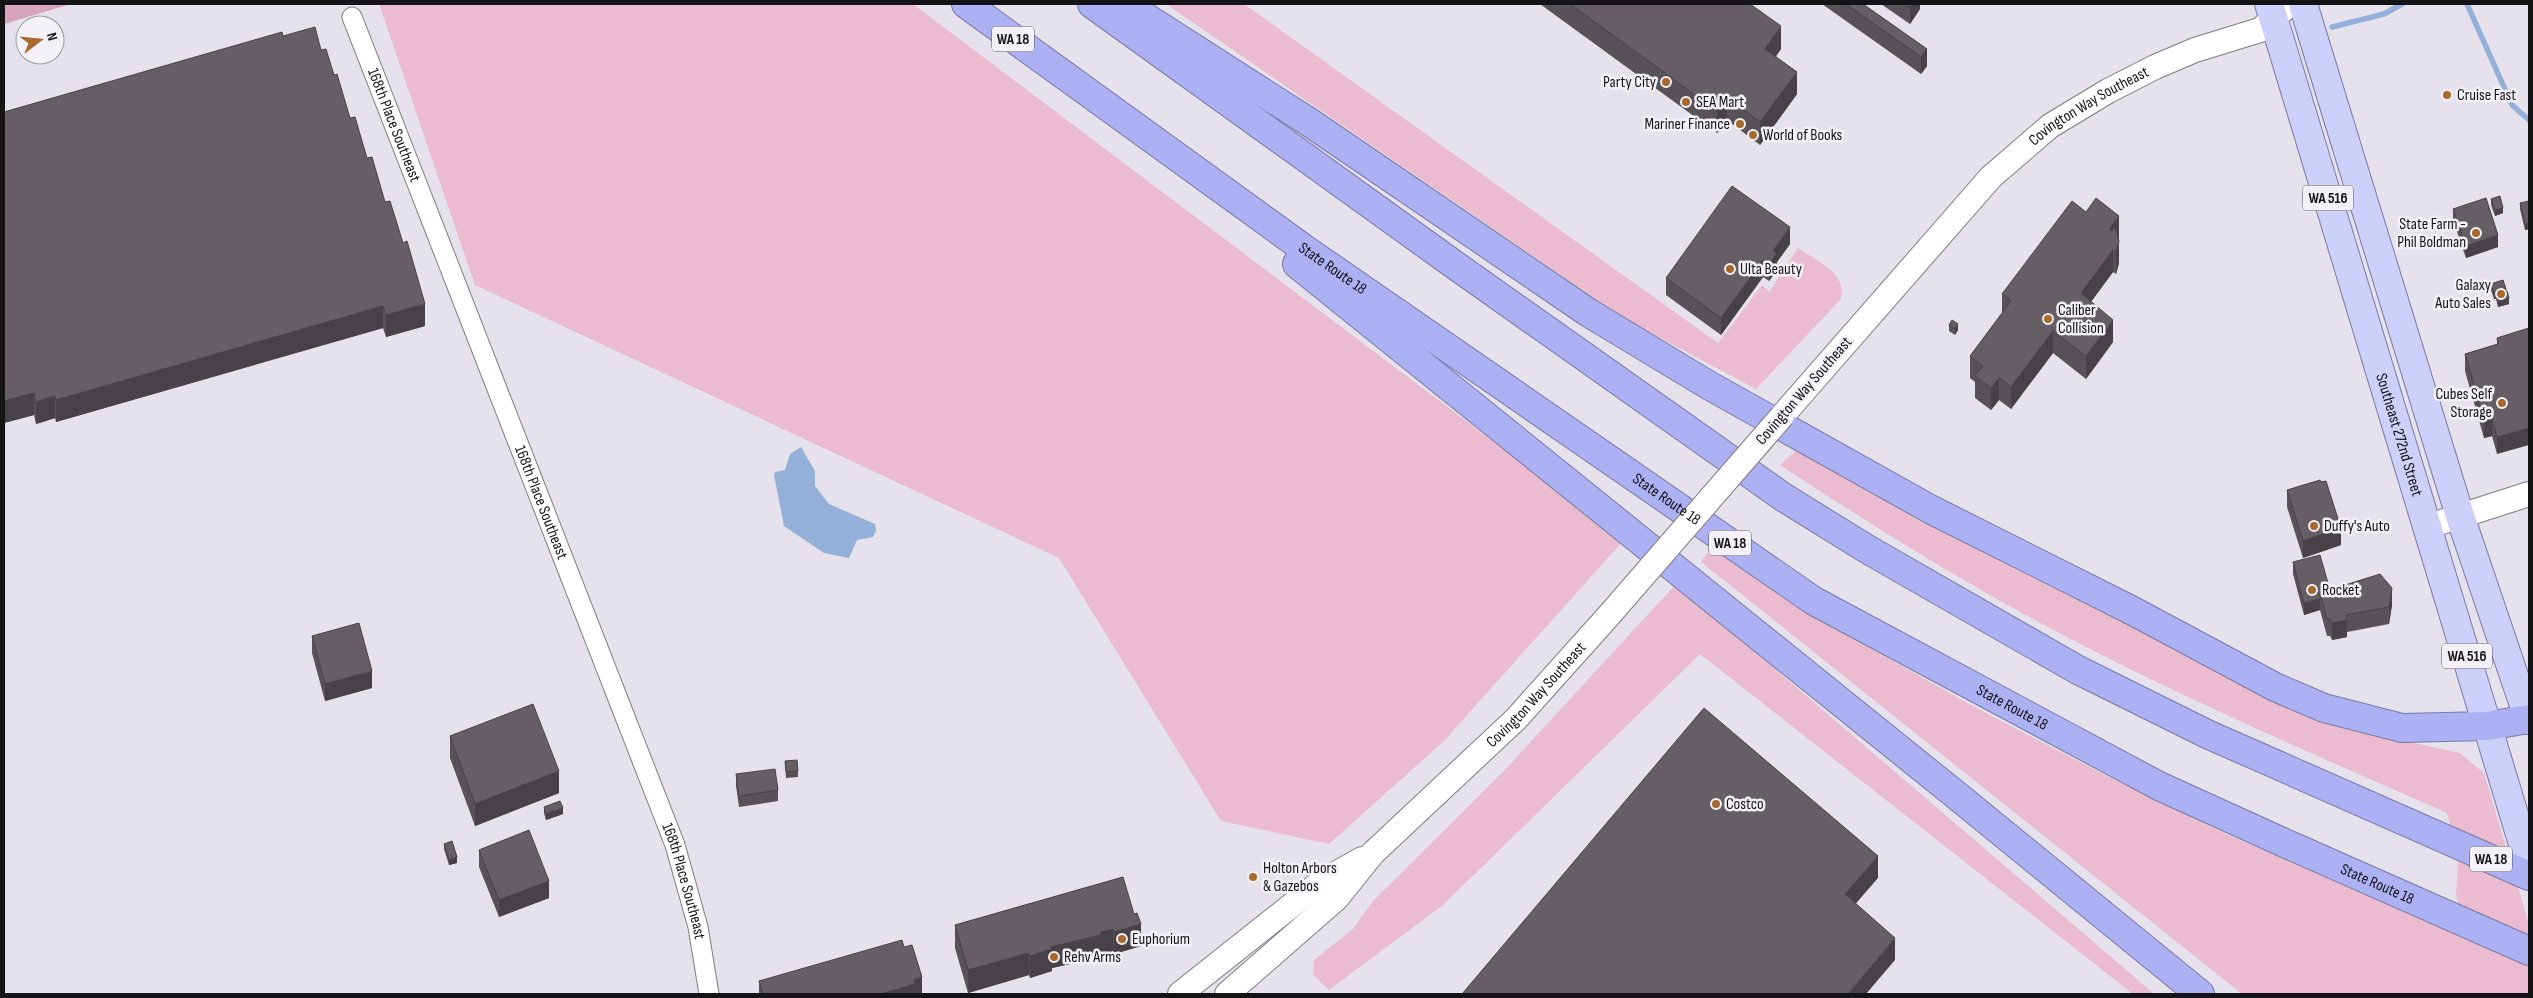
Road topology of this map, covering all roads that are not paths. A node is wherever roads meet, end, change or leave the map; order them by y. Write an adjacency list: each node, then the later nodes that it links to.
1 (966, 4): 7 (highway, State Route 18 / WA 18)
2 (1092, 4): 15 (highway, WA 18)
3 (1125, 4): 12 (highway)
4 (2303, 4): 9 (main road, Southeast 272nd Street / WA 516)
5 (2278, 9): 10 (main road, Southeast 272nd Street / WA 516); 13 (street, Covington Way Southeast, bridge)
6 (352, 16): 17 (street, 168th Place Southeast)
7 (1060, 74): 16 (highway, State Route 18 / WA 18); 20 (highway)
8 (2529, 494): 9 (street)
9 (2460, 516): 10 (street); 11 (main road, Southeast 272nd Street / WA 516)
10 (2429, 526): 12 (main road, Southeast 272nd Street / WA 516)
11 (2529, 720): 12 (highway)
12 (2487, 726): 14 (main road, Southeast 272nd Street / WA 516)
13 (1372, 853): 18 (street, Covington Way Southeast); 19 (street, Covington Way Southeast)
14 (2529, 864)
15 (2529, 876)
16 (2529, 951)
17 (709, 994)
18 (1180, 994)
19 (1227, 994)
20 (2200, 994)

